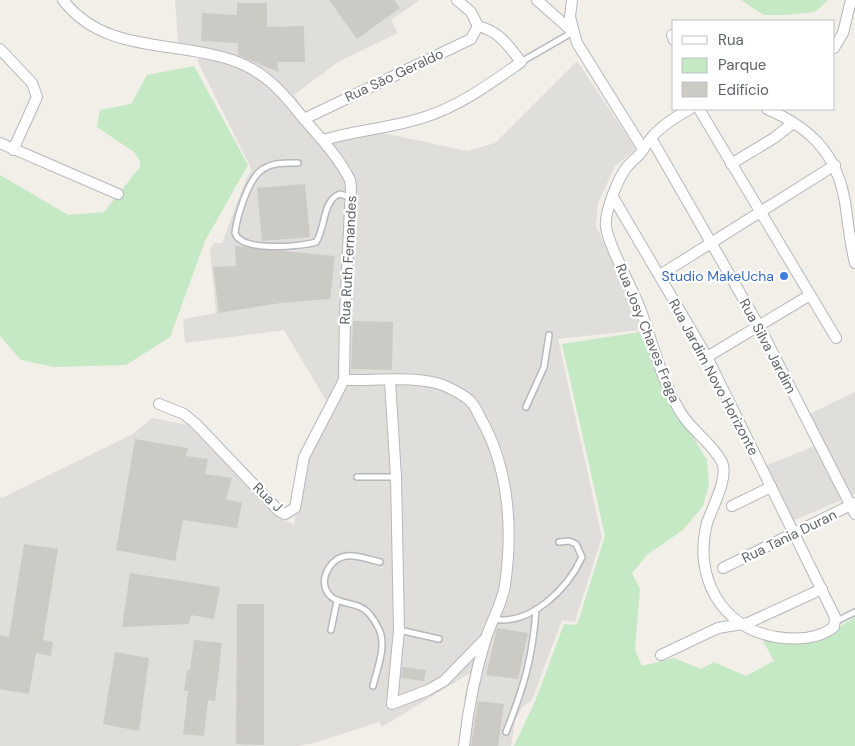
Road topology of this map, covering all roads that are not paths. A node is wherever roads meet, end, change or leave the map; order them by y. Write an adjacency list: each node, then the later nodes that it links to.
1 (64, 0): 14 (street, Rua Ruth Fernandes)
2 (458, 0): 6 (street)
3 (537, 0): 7 (street)
4 (572, 0): 7 (street)
5 (851, 0): 8 (street)
6 (478, 26): 10 (street); 14 (street, Rua São Geraldo)
7 (573, 32): 10 (lane); 19 (street)
8 (835, 46)
9 (0, 49): 20 (street)
10 (521, 62): 17 (street)
11 (688, 110): 16 (street, Rua Josy Chaves Fraga)
12 (699, 110): 22 (street)
13 (769, 110): 15 (street)
14 (304, 119): 17 (street, Rua Ruth Fernandes)
15 (793, 123): 22 (street); 23 (street)
16 (651, 138): 19 (street, Rua Josy Chaves Fraga); 28 (street, Rua Silva Jardim)
17 (324, 140): 25 (street, Rua Ruth Fernandes)
18 (0, 143): 20 (street)
19 (643, 149): 26 (street, Rua Josy Chaves Fraga)
20 (12, 150): 24 (street)
21 (298, 163): 25 (lane)
22 (730, 164): 27 (street)
23 (835, 166): 27 (street); 29 (street)
24 (118, 194)
25 (351, 197): 36 (street, Rua Ruth Fernandes)
26 (613, 197): 30 (street, Rua Jardim Novo Horizonte); 55 (street, Rua Josy Chaves Fraga)
27 (760, 213): 28 (street); 31 (street)
28 (710, 244): 30 (street); 32 (street, Rua Silva Jardim)
29 (855, 263)
30 (660, 275): 35 (street, Rua Jardim Novo Horizonte)
31 (810, 295): 32 (street); 34 (street)
32 (759, 326): 35 (street); 44 (street, Rua Silva Jardim)
33 (549, 335): 39 (lane)
34 (836, 338)
35 (707, 357): 42 (street, Rua Jardim Novo Horizonte)
36 (344, 380): 37 (street); 38 (street, Rua J)
37 (390, 381): 41 (street); 53 (street)
38 (159, 404)
39 (526, 407)
40 (357, 477): 41 (lane)
41 (396, 477): 57 (street)
42 (770, 487): 43 (street); 45 (street, Rua Jardim Novo Horizonte)
43 (732, 506)
44 (853, 507): 45 (street, Rua Tania Duran)
45 (795, 533): 48 (street, Rua Tania Duran); 49 (street, Rua Jardim Novo Horizonte)
46 (560, 542): 51 (lane)
47 (380, 562): 50 (lane)
48 (722, 568)
49 (822, 589): 54 (street, Rua Jardim Novo Horizonte); 55 (street)
50 (337, 601): 56 (lane); 61 (lane)
51 (536, 608): 53 (lane); 62 (lane)
52 (855, 612): 54 (lane)
53 (494, 619): 58 (street)
54 (835, 622): 55 (street)
55 (740, 625): 60 (street)
56 (331, 630)
57 (399, 630): 58 (street); 59 (lane)
58 (486, 638): 63 (street)
59 (439, 639)
60 (661, 655)
61 (373, 686)
62 (506, 732)
63 (464, 746)

